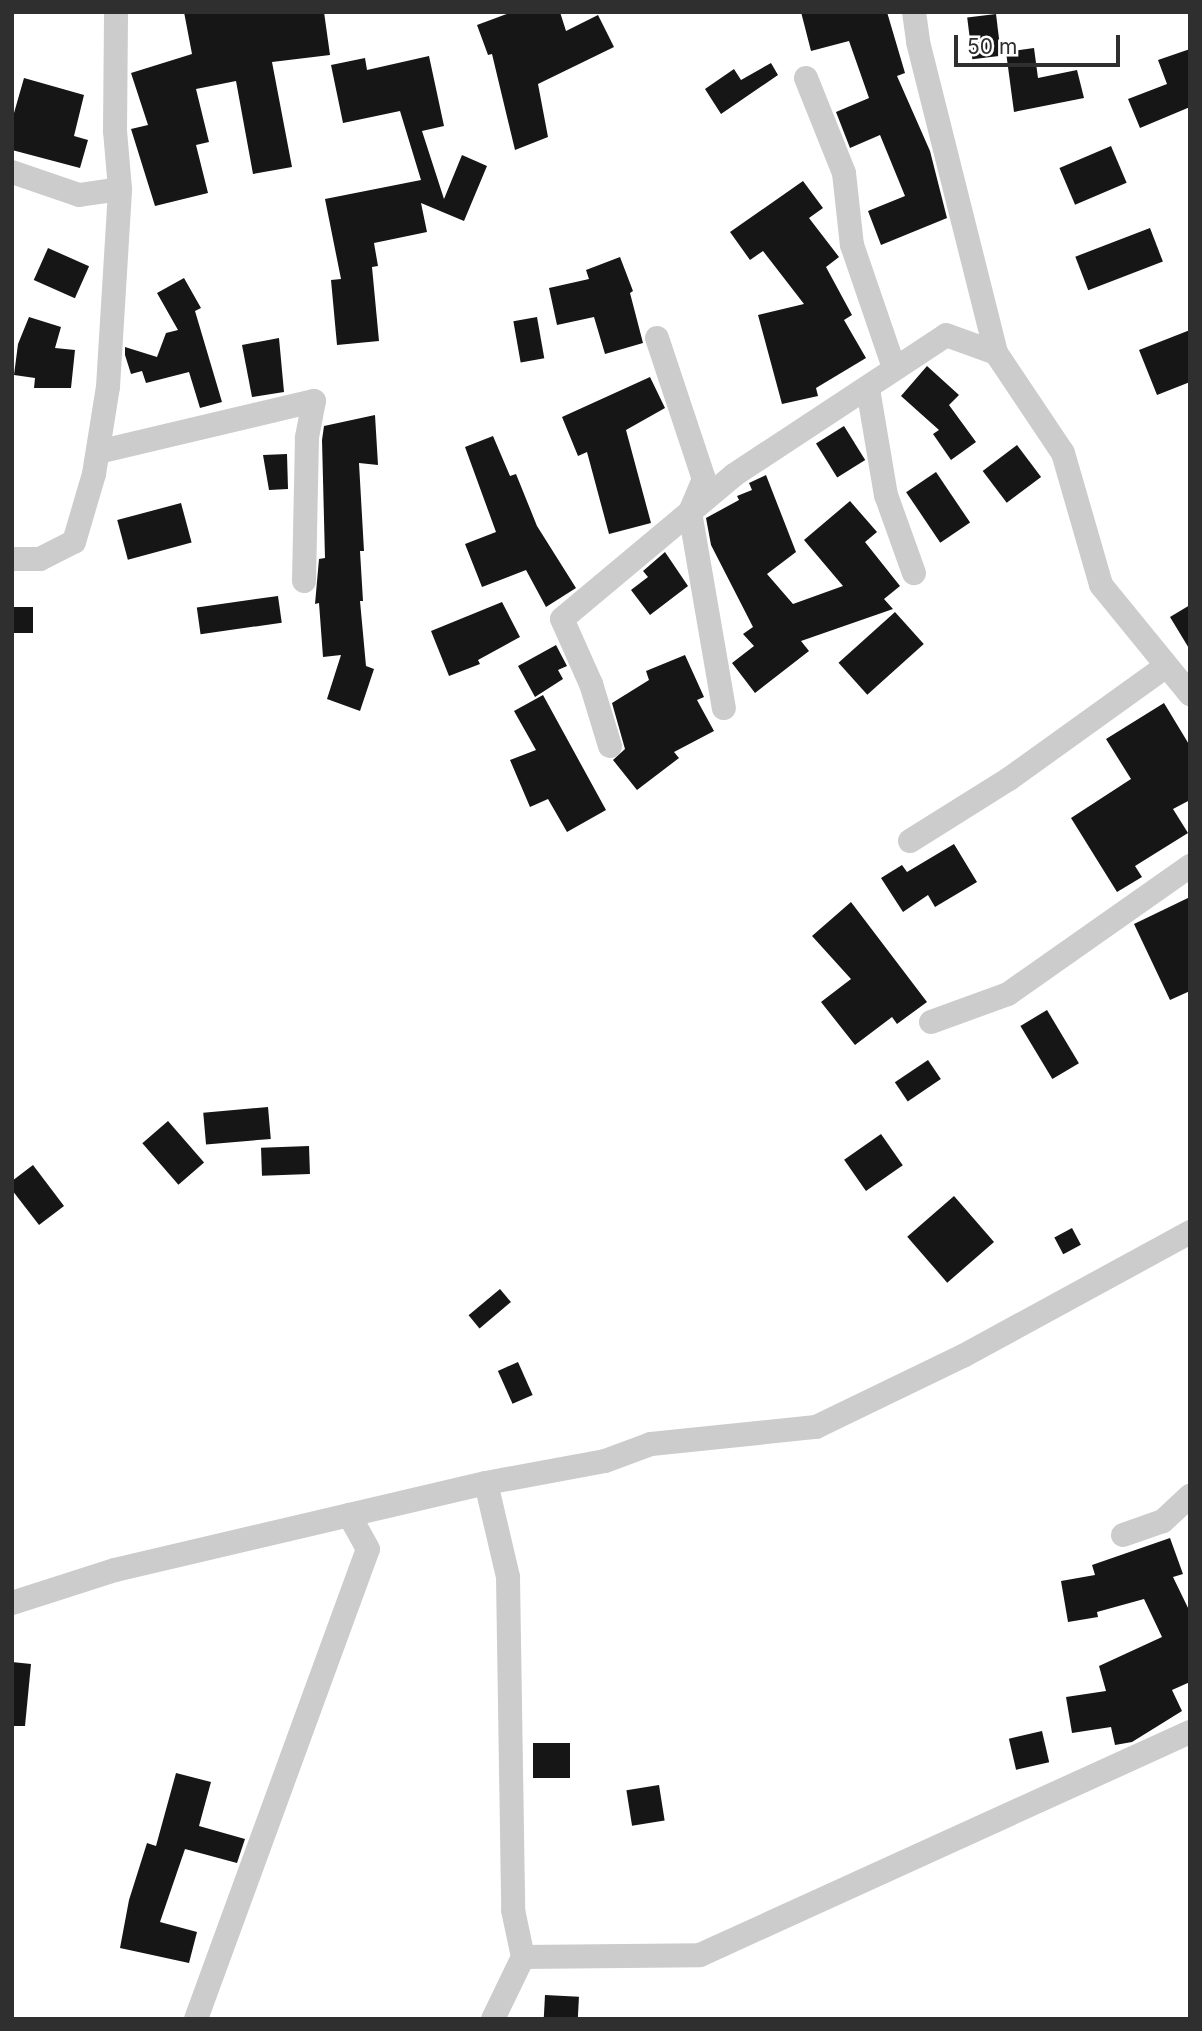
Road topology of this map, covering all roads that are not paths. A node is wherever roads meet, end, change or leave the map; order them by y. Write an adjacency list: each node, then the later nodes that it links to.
1 (116, 12): 5 (street)
2 (914, 12): 7 (street)
3 (806, 78): 8 (street)
4 (12, 172): 5 (street)
5 (120, 189): 10 (street)
6 (657, 338): 11 (street)
7 (996, 353): 8 (street); 15 (street)
8 (894, 368): 9 (street)
9 (868, 389): 11 (street); 13 (street)
10 (98, 452): 12 (street); 14 (street)
11 (690, 512): 17 (street); 18 (street)
12 (12, 559)
13 (914, 573)
14 (303, 581)
15 (1165, 667): 16 (street); 19 (street)
16 (1190, 694)
17 (724, 708)
18 (610, 746)
19 (910, 841)
20 (1190, 866): 21 (street)
21 (931, 1022)
22 (1190, 1232): 23 (street)
23 (486, 1483): 25 (street); 29 (street)
24 (1190, 1496): 26 (street)
25 (349, 1515): 27 (street); 30 (street)
26 (1123, 1535)
27 (12, 1604)
28 (1190, 1731): 29 (street)
29 (523, 1957): 31 (street)
30 (196, 2019)
31 (493, 2019)

